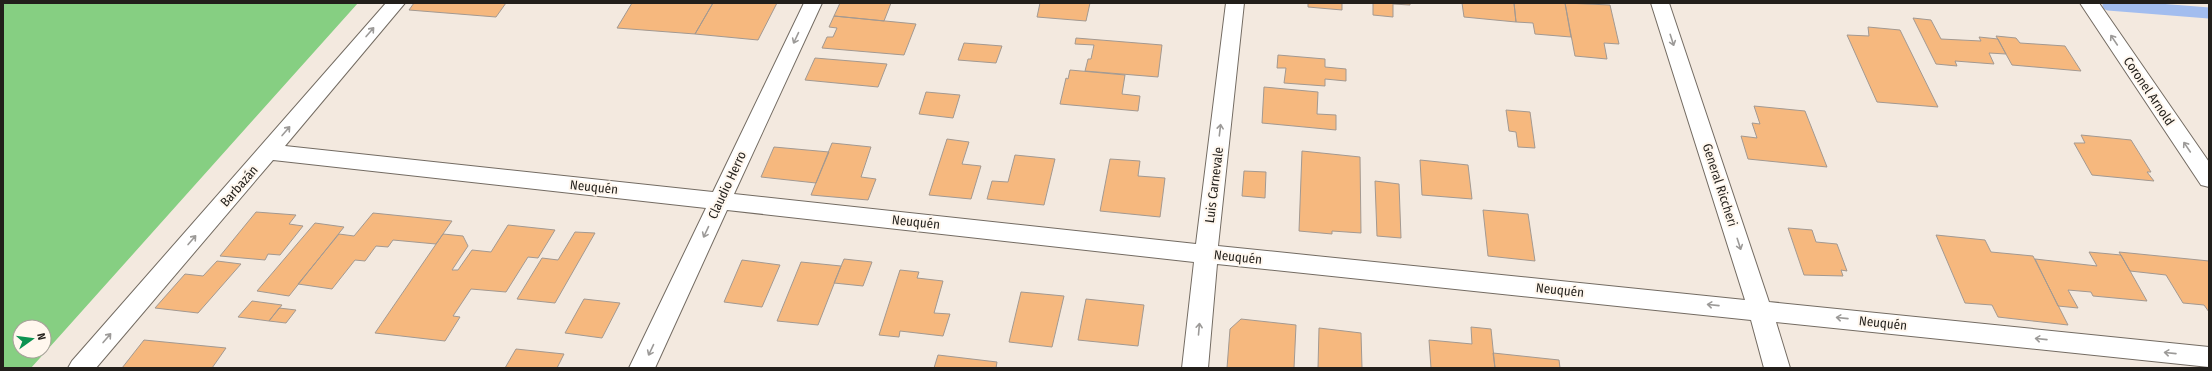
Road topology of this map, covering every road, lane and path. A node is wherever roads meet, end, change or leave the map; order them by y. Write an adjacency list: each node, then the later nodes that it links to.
1 (396, 3): 6 (street, Barbazán, one-way to 1)
2 (813, 3): 8 (street, Claudio Herro, one-way to 8)
3 (1235, 3): 9 (street, Luis Carnevale, one-way to 3)
4 (1660, 3): 10 (street, General Riccheri, one-way to 10)
5 (2089, 3): 7 (street, Coronel Arnold, one-way to 5)
6 (268, 152): 8 (street, Neuquén); 12 (street, Barbazán, one-way to 6)
7 (2209, 179)
8 (720, 201): 9 (street, Neuquén); 13 (street, Claudio Herro, one-way to 13)
9 (1206, 254): 10 (street, Neuquén, one-way to 9); 14 (street, Luis Carnevale, one-way to 9)
10 (1760, 310): 11 (street, Neuquén, one-way to 10); 15 (street, General Riccheri)
11 (2209, 357)
12 (81, 368)
13 (642, 368)
14 (1195, 368)
15 (1777, 368)

